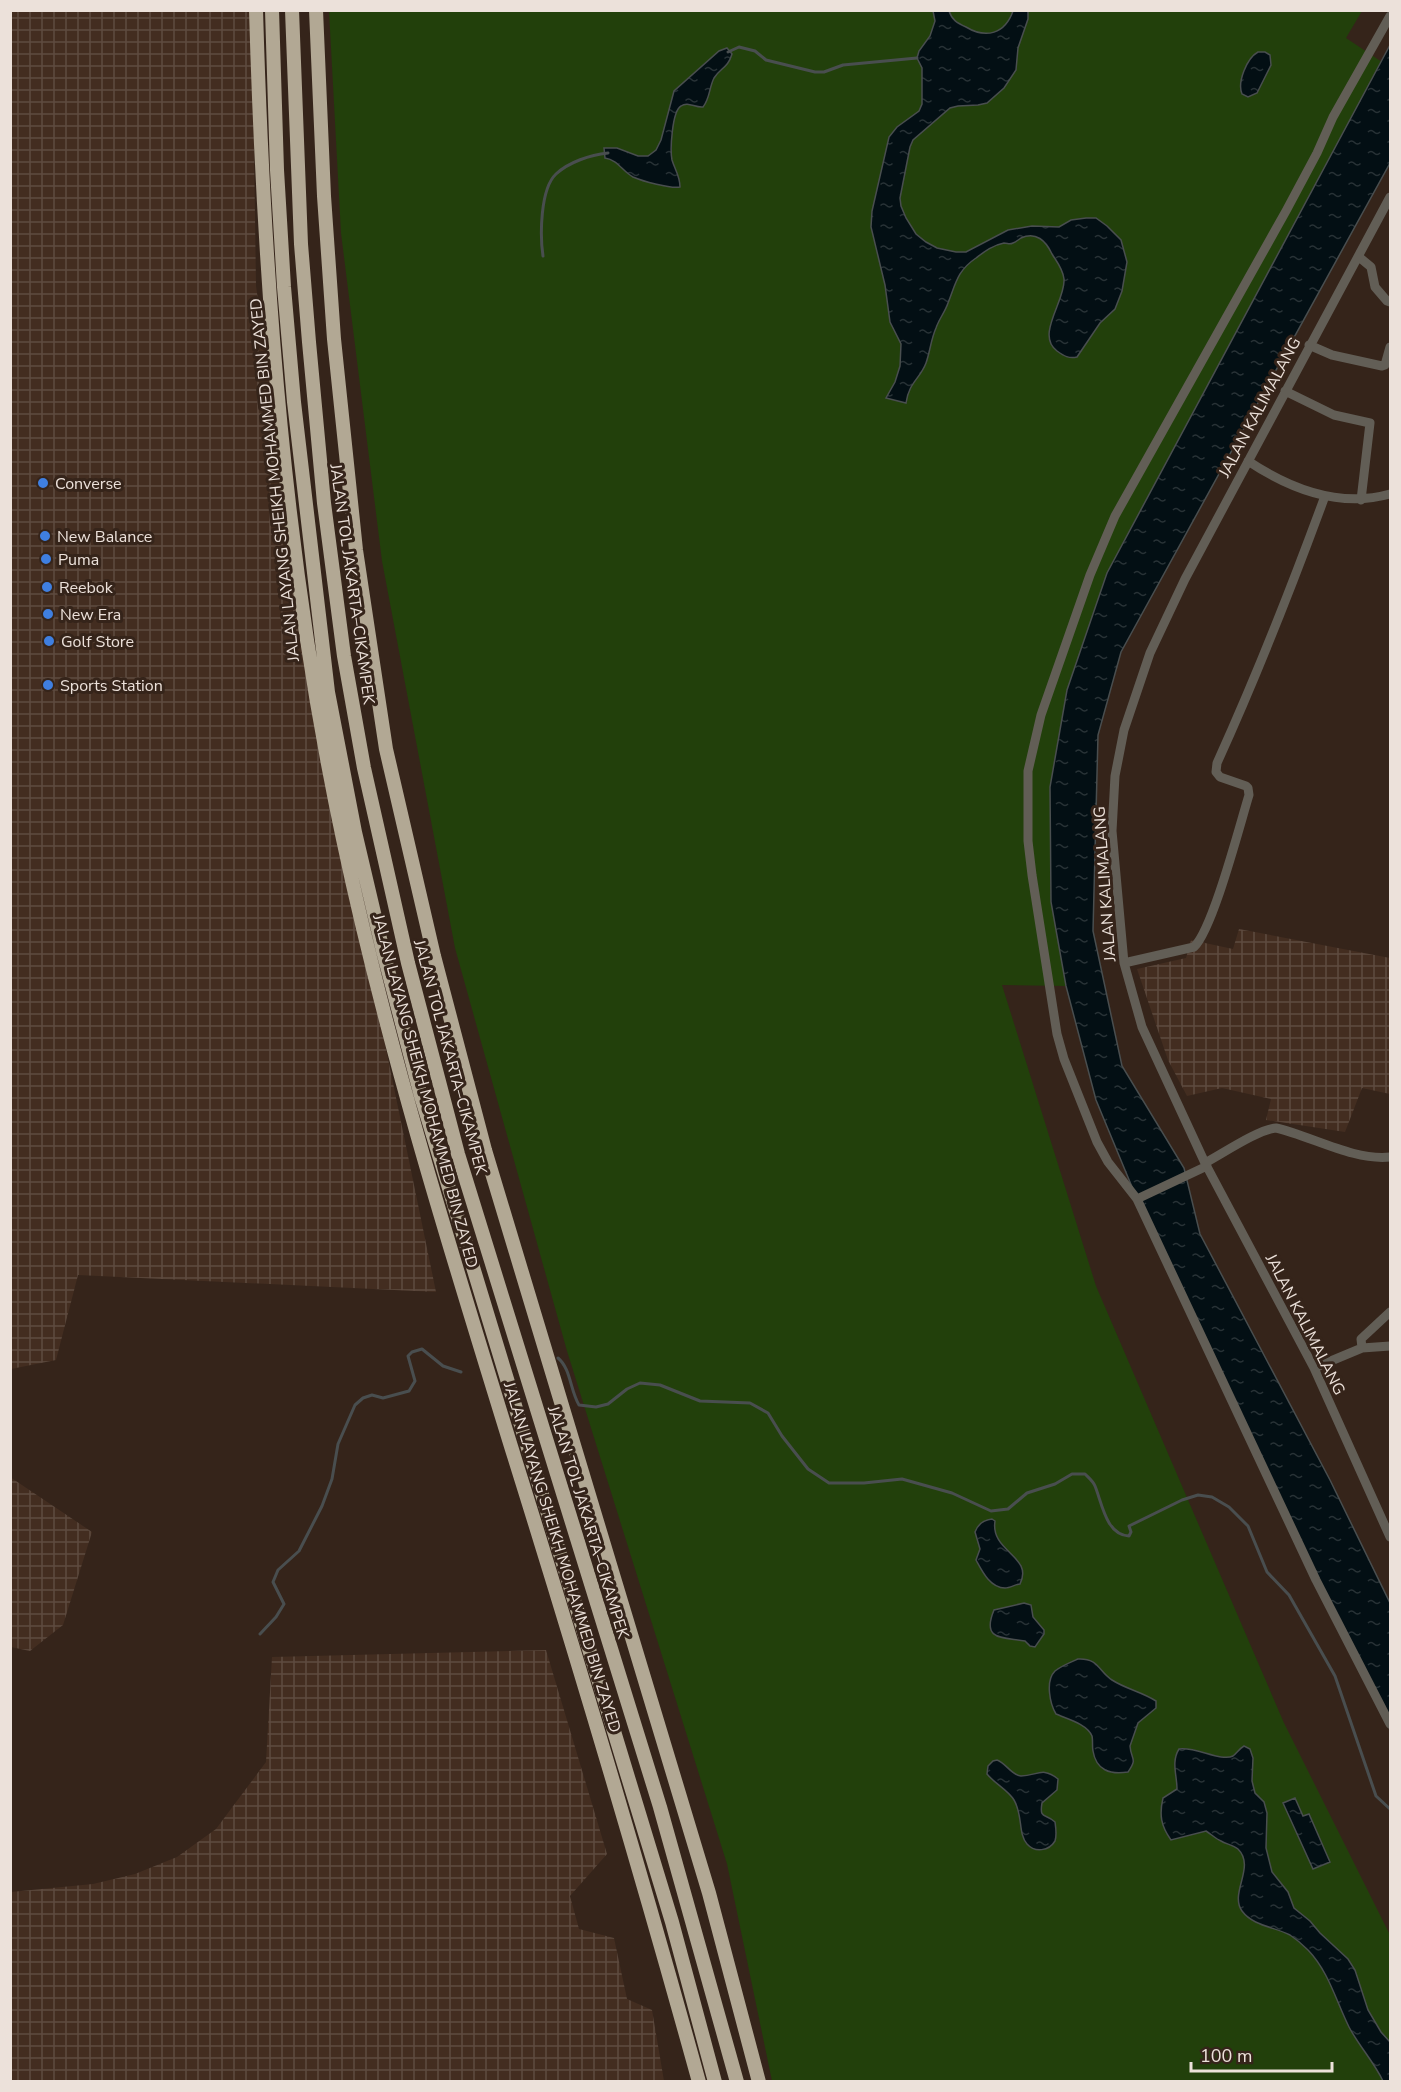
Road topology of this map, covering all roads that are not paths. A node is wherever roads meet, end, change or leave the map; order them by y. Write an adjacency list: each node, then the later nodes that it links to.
1 (256, 10): 26 (highway, JALAN LAYANG SHEIKH MOHAMMED BIN ZAYED)
2 (272, 10): 27 (highway)
3 (292, 10): 28 (highway, JALAN TOL JAKARTA–CIKAMPEK)
4 (316, 10): 29 (highway)
5 (1390, 16): 19 (street)
6 (1390, 197): 7 (street, JALAN KALIMALANG)
7 (1359, 256): 8 (street); 9 (street, JALAN KALIMALANG)
8 (1390, 302)
9 (1309, 345): 10 (street); 11 (street, JALAN KALIMALANG)
10 (1390, 347)
11 (1285, 391): 12 (street, JALAN KALIMALANG); 15 (street)
12 (1248, 461): 14 (street); 16 (street, JALAN KALIMALANG)
13 (1390, 494): 15 (street)
14 (1325, 496): 15 (street); 16 (street)
15 (1361, 500)
16 (1124, 963): 18 (street, JALAN KALIMALANG)
17 (1390, 1157): 18 (street)
18 (1204, 1166): 19 (street); 23 (street, JALAN KALIMALANG)
19 (1141, 1198): 25 (street)
20 (1390, 1312): 22 (street)
21 (1390, 1346): 22 (street)
22 (1362, 1348): 23 (street)
23 (1314, 1368): 24 (street, JALAN KALIMALANG)
24 (1390, 1538)
25 (1390, 1724)
26 (699, 2082)
27 (715, 2082)
28 (737, 2082)
29 (759, 2082)

